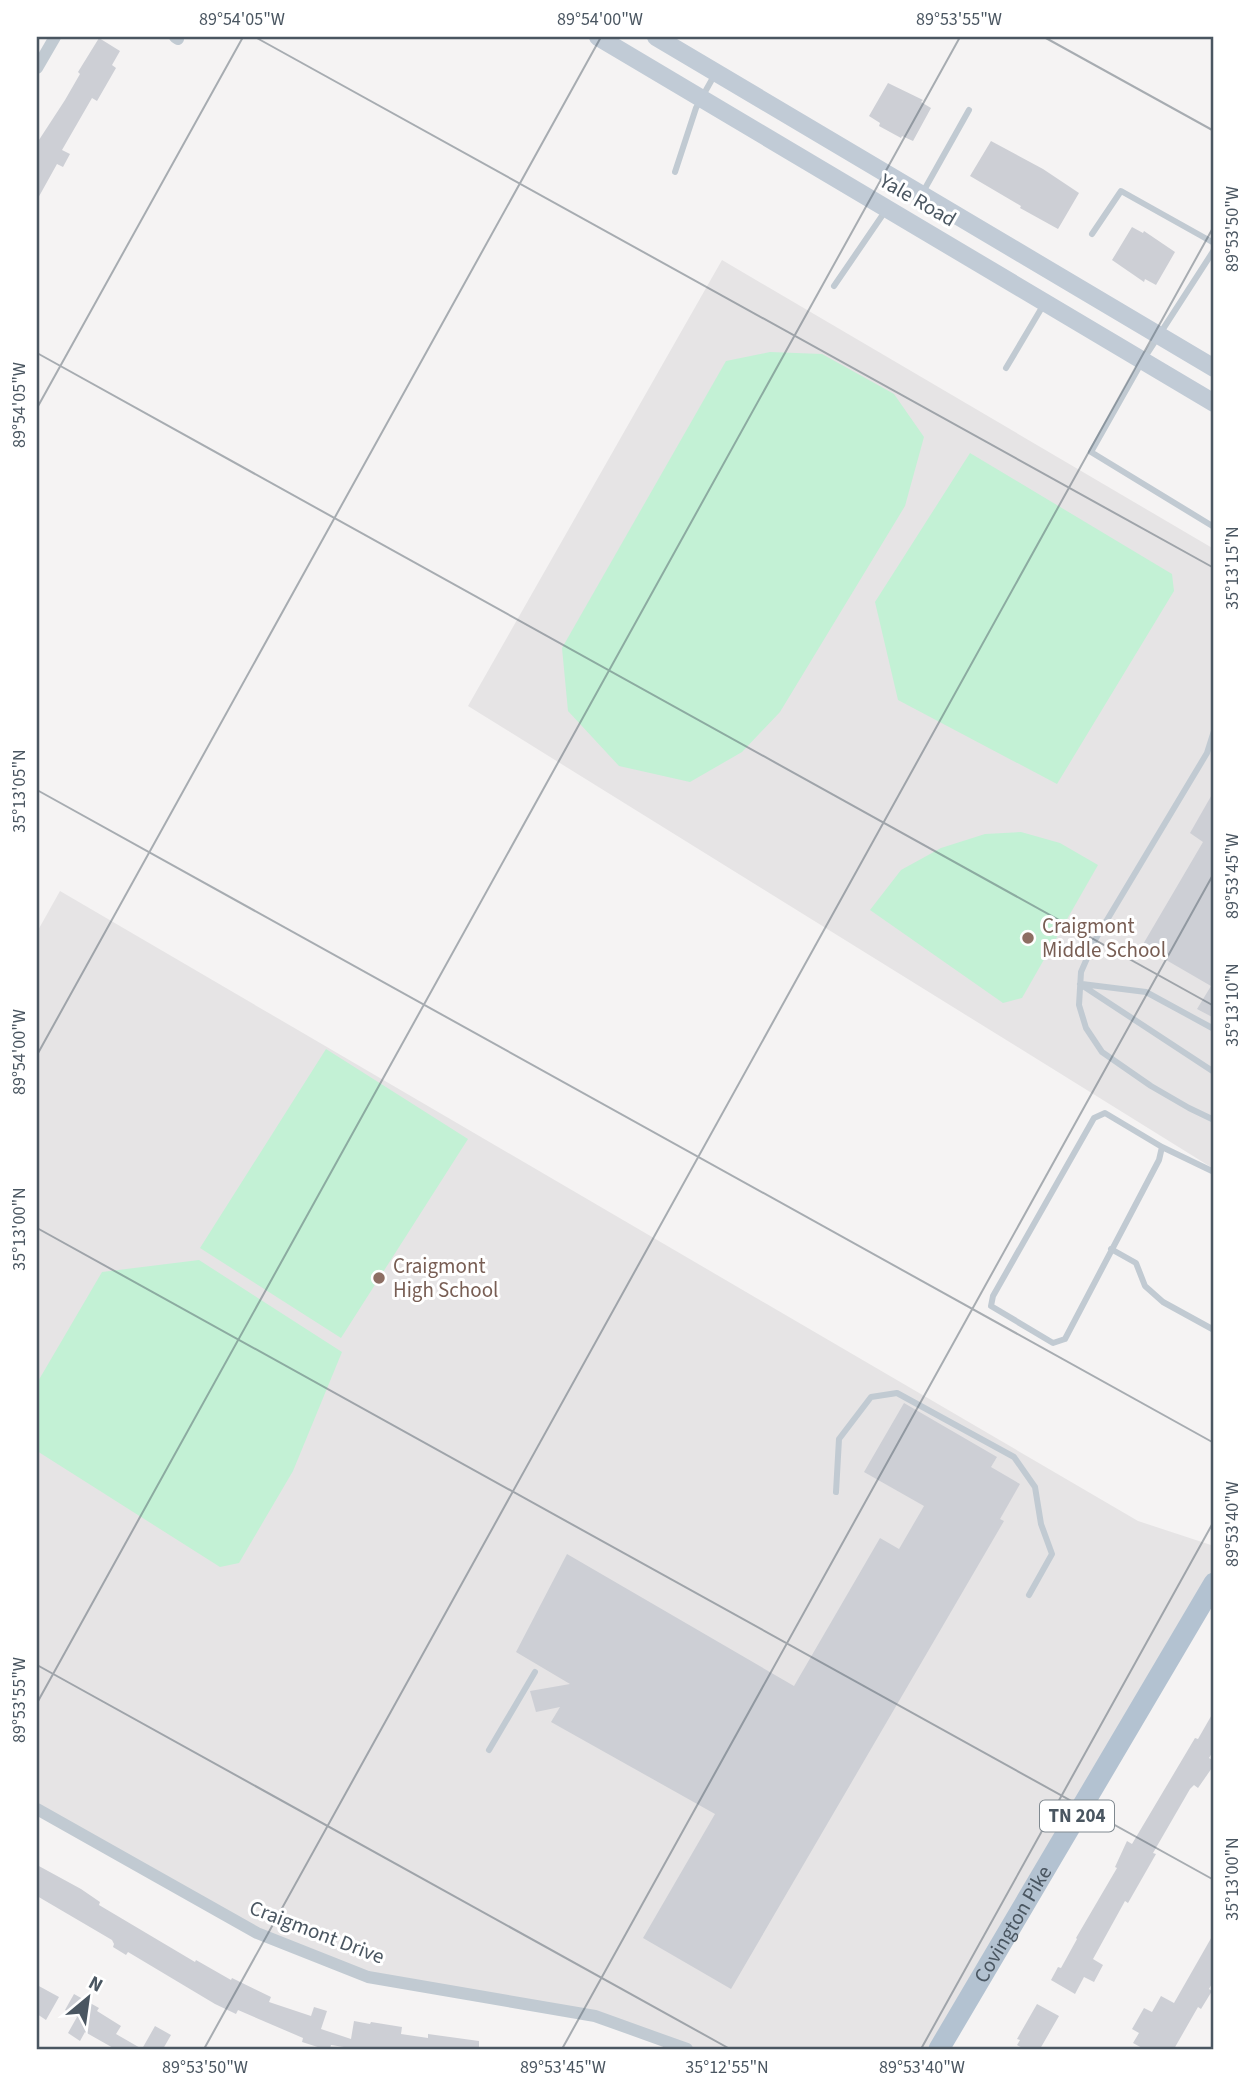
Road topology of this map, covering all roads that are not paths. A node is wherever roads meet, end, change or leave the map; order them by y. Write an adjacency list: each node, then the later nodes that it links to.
1 (55, 37): 4 (street)
2 (598, 37): 6 (main road, Yale Road)
3 (656, 37): 5 (main road, Yale Road)
4 (37, 68)
5 (716, 72): 6 (lane); 9 (main road, Yale Road)
6 (701, 98): 8 (lane); 10 (main road, Yale Road)
7 (970, 110): 9 (lane)
8 (675, 172)
9 (922, 194): 16 (main road, Yale Road)
10 (887, 209): 14 (lane); 15 (main road, Yale Road)
11 (1091, 234): 12 (lane)
12 (1214, 243)
13 (1214, 250): 16 (lane)
14 (834, 286)
15 (1045, 303): 17 (main road, Yale Road); 18 (lane)
16 (1159, 335): 17 (lane); 19 (main road, Yale Road)
17 (1143, 360): 20 (main road, Yale Road); 21 (lane)
18 (1006, 368)
19 (1214, 368)
20 (1214, 403)
21 (1214, 527)
22 (1214, 732): 23 (lane)
23 (1080, 984): 24 (lane); 25 (lane); 26 (lane)
24 (1214, 1029)
25 (1214, 1072)
26 (1214, 1120)
27 (1163, 1147): 28 (lane); 29 (lane); 29 (lane)
28 (1214, 1172)
29 (1111, 1249): 30 (lane)
30 (1214, 1330)
31 (836, 1492): 33 (lane)
32 (1214, 1583): 38 (main road, Covington Pike / TN 204)
33 (1029, 1595)
34 (535, 1672): 35 (lane)
35 (489, 1751)
36 (37, 1809): 37 (street, Craigmont Drive)
37 (687, 2049)
38 (939, 2049)

